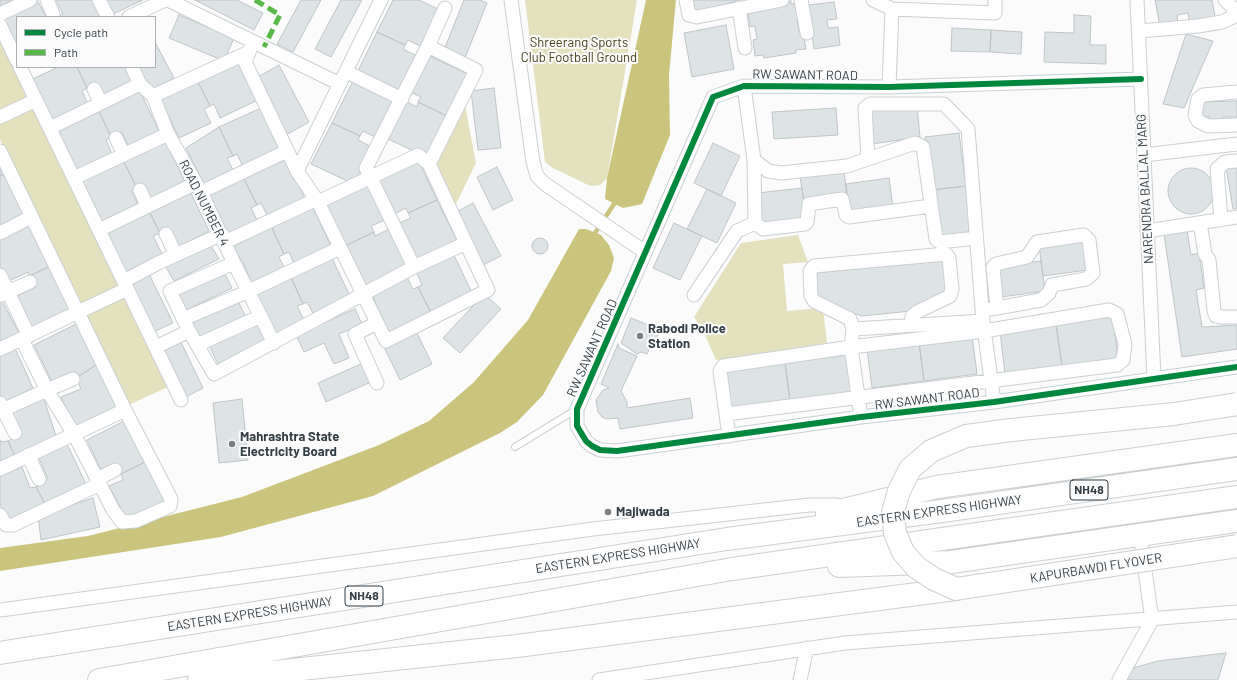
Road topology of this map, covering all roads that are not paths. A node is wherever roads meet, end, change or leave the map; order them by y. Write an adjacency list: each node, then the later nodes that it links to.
1 (30, 0): 20 (street)
2 (47, 0): 21 (street)
3 (99, 0): 22 (street)
4 (164, 0): 23 (street)
5 (168, 0): 28 (street)
6 (511, 0): 80 (street)
7 (686, 0): 17 (street)
8 (782, 0): 15 (street)
9 (801, 0): 26 (street)
10 (873, 0): 18 (street)
11 (995, 0): 18 (street)
12 (1137, 0): 25 (street, NARENDRA BALLAL MARG)
13 (1225, 0): 19 (street)
14 (378, 1): 36 (street)
15 (752, 3): 17 (street)
16 (445, 8): 27 (street)
17 (739, 8): 29 (street)
18 (892, 9): 38 (street)
19 (1237, 13): 25 (street)
20 (0, 14)
21 (53, 14)
22 (107, 16)
23 (131, 16)
24 (0, 25): 30 (street)
25 (1138, 31): 34 (street, NARENDRA BALLAL MARG)
26 (807, 33)
27 (428, 46): 42 (street); 58 (street)
28 (251, 47): 36 (street); 41 (street); 52 (street)
29 (745, 48)
30 (16, 56)
31 (22, 68): 43 (street)
32 (132, 68): 35 (street, ROAD NUMBER 4)
33 (353, 75): 42 (street)
34 (1141, 79): 38 (street, RW SAWANT ROAD); 54 (street, NARENDRA BALLAL MARG)
35 (140, 84): 41 (street, ROAD NUMBER 4); 44 (street)
36 (340, 84): 59 (street)
37 (744, 86): 38 (street, RW SAWANT ROAD); 56 (street); 80 (street, RW SAWANT ROAD)
38 (889, 87)
39 (94, 89): 44 (street)
40 (1237, 92): 46 (street)
41 (153, 96): 48 (street, ROAD NUMBER 4)
42 (402, 99): 61 (street)
43 (36, 100): 45 (street); 47 (street)
44 (101, 103): 47 (street)
45 (0, 117)
46 (1237, 125)
47 (50, 128): 60 (street)
48 (168, 134): 53 (street); 62 (street, ROAD NUMBER 4)
49 (116, 138): 53 (street)
50 (1237, 144): 54 (street)
51 (0, 151): 67 (street)
52 (287, 151): 59 (street); 62 (street)
53 (124, 155): 60 (street)
54 (1144, 155): 73 (street, NARENDRA BALLAL MARG)
55 (868, 159): 56 (street); 66 (street); 77 (street)
56 (754, 160): 70 (street)
57 (1237, 161): 69 (street)
58 (429, 164): 61 (street); 78 (street)
59 (297, 171): 64 (street)
60 (74, 178): 72 (street)
61 (371, 178): 64 (street); 83 (street)
62 (199, 187): 65 (street); 76 (street, ROAD NUMBER 4)
63 (140, 190): 65 (street)
64 (316, 201): 76 (street); 79 (street)
65 (147, 206): 72 (street)
66 (931, 206): 70 (street); 77 (street)
67 (31, 217): 74 (street); 92 (street)
68 (1237, 217): 69 (street)
69 (1221, 220): 71 (street)
70 (755, 223): 89 (street)
71 (1200, 223): 73 (street); 94 (street)
72 (99, 230): 86 (street)
73 (1147, 231): 108 (street, NARENDRA BALLAL MARG)
74 (0, 233)
75 (166, 234): 81 (street)
76 (223, 238): 81 (street); 82 (street, ROAD NUMBER 4)
77 (976, 238): 96 (street)
78 (466, 242): 83 (street); 97 (street)
79 (340, 248): 87 (street); 90 (street)
80 (645, 252): 118 (street, RW SAWANT ROAD)
81 (176, 255): 86 (street)
82 (234, 263): 87 (street, ROAD NUMBER 4); 95 (street)
83 (414, 268): 90 (street)
84 (0, 275): 88 (street)
85 (30, 282): 88 (street)
86 (125, 285): 92 (street); 104 (street)
87 (249, 290): 93 (street, ROAD NUMBER 4); 95 (street)
88 (4, 294): 101 (street)
89 (694, 294)
90 (363, 296): 97 (street); 102 (street)
91 (997, 308): 91 (street); 96 (street)
92 (79, 313): 101 (street); 119 (street)
93 (261, 316): 102 (street, ROAD NUMBER 4); 103 (street)
94 (1237, 318)
95 (183, 319): 100 (street)
96 (983, 321): 98 (street); 105 (street); 110 (street); 110 (street)
97 (377, 323): 111 (street)
98 (911, 325): 99 (street); 99 (street)
99 (853, 329): 105 (street)
100 (189, 331): 103 (street); 104 (street)
101 (25, 338): 106 (street); 112 (street)
102 (274, 343): 103 (street)
103 (197, 345)
104 (156, 347): 114 (street)
105 (851, 347): 113 (street); 120 (street)
106 (0, 350)
107 (1237, 367): 108 (street, RW SAWANT ROAD)
108 (1154, 378): 115 (street, RW SAWANT ROAD)
109 (74, 379): 112 (street)
110 (991, 380): 113 (street); 115 (street)
111 (377, 383)
112 (47, 390): 117 (street); 123 (street)
113 (858, 398): 120 (street); 121 (street)
114 (181, 400)
115 (994, 402): 121 (street, RW SAWANT ROAD)
116 (1237, 404): 141 (highway, bridge)
117 (1, 408): 122 (street)
118 (577, 409): 124 (street, RW SAWANT ROAD); 126 (lane)
119 (125, 410): 123 (street); 132 (street)
120 (726, 414): 124 (street)
121 (862, 417): 124 (street, RW SAWANT ROAD)
122 (15, 433)
123 (74, 434): 127 (street); 132 (street)
124 (729, 436)
125 (1237, 446): 134 (highway)
126 (514, 447)
127 (28, 455): 128 (street); 131 (street)
128 (0, 469)
129 (1237, 469): 138 (highway, EASTERN EXPRESS HIGHWAY / NH48)
130 (115, 470): 132 (street)
131 (39, 479)
132 (98, 481): 135 (street)
133 (1237, 497): 140 (highway, NH48)
134 (863, 505): 138 (highway); 142 (street)
135 (0, 515)
136 (1237, 521): 137 (highway)
137 (1140, 535): 140 (highway); 144 (street)
138 (727, 539): 146 (highway, EASTERN EXPRESS HIGHWAY / NH48)
139 (1237, 546): 141 (highway, KAPURBAWDI FLYOVER, bridge)
140 (732, 569): 147 (highway, NH48)
141 (956, 589): 150 (highway, KAPURBAWDI FLYOVER)
142 (0, 610)
143 (1237, 612): 144 (street)
144 (1152, 620): 145 (street); 153 (street)
145 (807, 648): 151 (street); 152 (street)
146 (0, 653)
147 (131, 675): 148 (highway, NH48); 149 (highway)
148 (99, 680)
149 (169, 680)
150 (199, 680)
151 (599, 680)
152 (800, 680)
153 (1120, 680)

